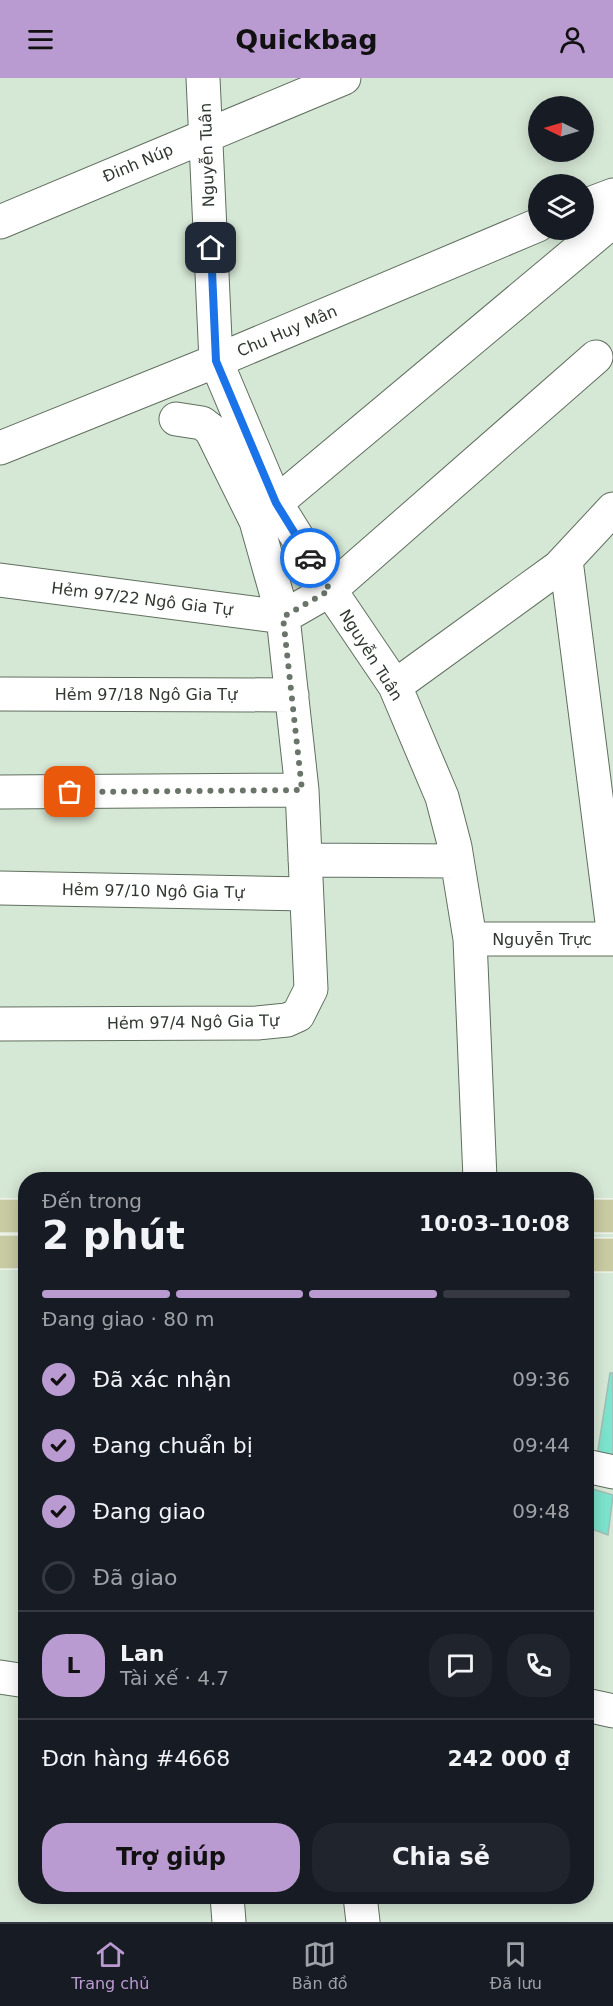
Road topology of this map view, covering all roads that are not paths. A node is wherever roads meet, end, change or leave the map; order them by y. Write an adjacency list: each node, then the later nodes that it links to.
1 (204, 78): 3 (street, Nguyễn Tuân)
2 (344, 78): 3 (street, Đinh Núp)
3 (205, 135): 7 (street, Đinh Núp); 10 (street, Nguyễn Tuân)
4 (613, 195): 5 (street)
5 (594, 202)
6 (613, 221): 13 (street)
7 (0, 222)
8 (528, 229): 10 (street, Chu Huy Mân)
9 (596, 357): 17 (street)
10 (216, 361): 12 (street, Chu Huy Mân); 13 (street, Nguyễn Tuân)
11 (176, 419): 18 (street)
12 (0, 448)
13 (276, 503): 17 (street, Nguyễn Tuân)
14 (613, 509): 15 (street)
15 (566, 560): 19 (street); 28 (street)
16 (0, 580): 18 (street, Hẻm 97/22 Ngô Gia Tự)
17 (330, 590): 18 (street); 19 (street, Nguyễn Tuân)
18 (283, 617): 21 (street)
19 (395, 686): 25 (street, Nguyễn Tuân)
20 (0, 694): 21 (street, Hẻm 97/18 Ngô Gia Tự)
21 (292, 695): 22 (street)
22 (302, 790): 23 (street); 24 (street)
23 (0, 792)
24 (305, 860): 25 (street); 27 (street)
25 (457, 861): 29 (street, Nguyễn Tuân)
26 (0, 888): 27 (street, Hẻm 97/10 Ngô Gia Tự)
27 (306, 894): 31 (street, Hẻm 97/4 Ngô Gia Tự)
28 (613, 930)
29 (470, 939): 30 (street, Nguyễn Trực); 32 (street, Nguyễn Tuân)
30 (613, 939)
31 (0, 1024)
32 (480, 1172)
33 (0, 1216): 34 (main road)
34 (18, 1216)
35 (594, 1216): 36 (main road)
36 (613, 1216)
37 (0, 1252): 38 (main road)
38 (18, 1252)
39 (594, 1255): 40 (main road)
40 (613, 1255)
41 (594, 1468): 42 (street)
42 (613, 1472)
43 (0, 1677): 44 (street)
44 (18, 1680)
45 (594, 1707): 46 (street)
46 (613, 1711)
47 (228, 1904): 49 (street)
48 (361, 1904): 50 (street)
49 (229, 1922)
50 (363, 1922)

